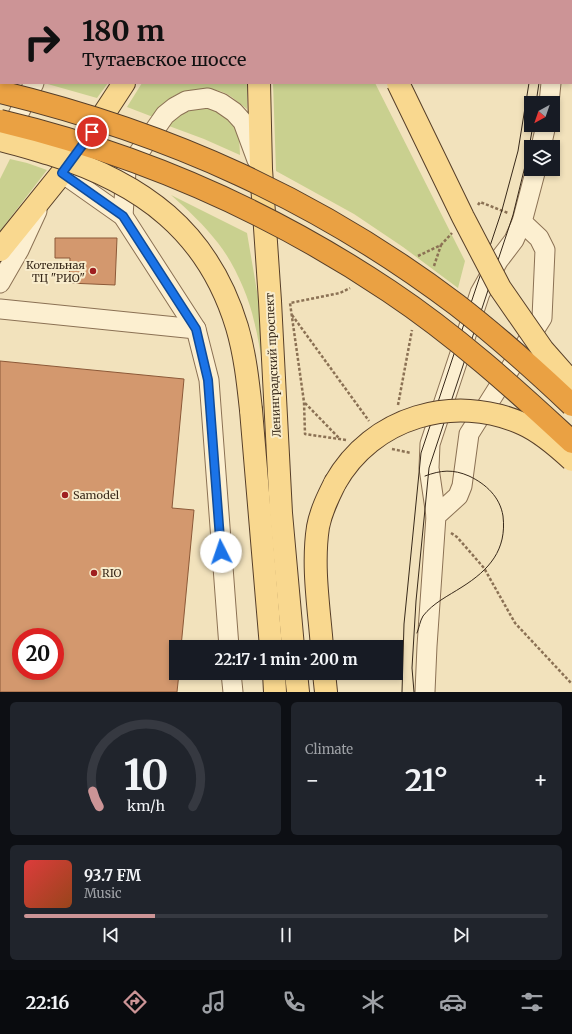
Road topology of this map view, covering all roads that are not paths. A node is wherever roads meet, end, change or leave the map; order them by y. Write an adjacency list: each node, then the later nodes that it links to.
1 (34, 84): 10 (street)
2 (123, 84): 12 (main road)
3 (259, 84): 11 (main road, Ленинградский проспект)
4 (398, 84): 21 (main road, bridge)
5 (551, 84): 7 (street)
6 (0, 92): 22 (highway, bridge)
7 (550, 96)
8 (0, 121): 23 (highway, bridge)
9 (0, 140): 27 (main road, Ленинградский проспект, bridge)
10 (0, 151)
11 (260, 169): 15 (street); 28 (main road, Ленинградский проспект)
12 (62, 173): 14 (main road); 15 (street)
13 (534, 176): 16 (street)
14 (45, 194): 17 (main road); 18 (street)
15 (123, 216): 20 (street)
16 (522, 222): 25 (street); 25 (street)
17 (0, 250)
18 (0, 283)
19 (0, 309): 20 (street)
20 (196, 329): 26 (street)
21 (572, 382)
22 (572, 405)
23 (572, 442)
24 (572, 460): 29 (main road, bridge)
25 (435, 520): 38 (street)
26 (228, 640)
27 (270, 640)
28 (292, 640)
29 (321, 640)
30 (232, 680): 34 (street)
31 (274, 680): 35 (main road)
32 (297, 680): 36 (main road)
33 (325, 680): 37 (main road)
34 (233, 692)
35 (275, 692)
36 (298, 692)
37 (326, 692)
38 (425, 692)

